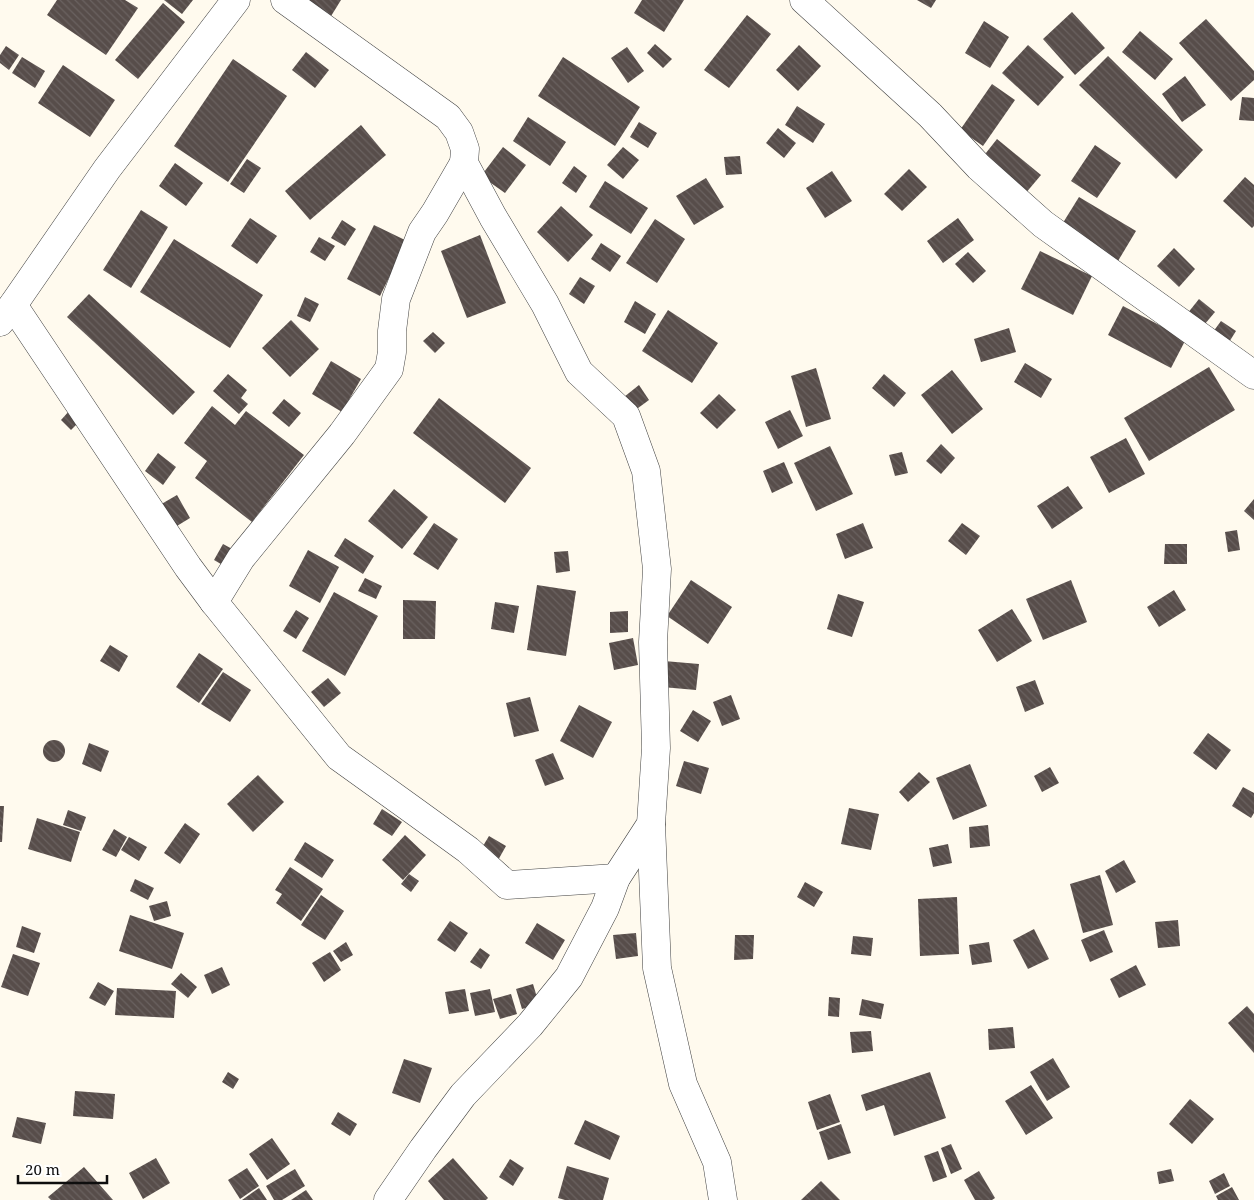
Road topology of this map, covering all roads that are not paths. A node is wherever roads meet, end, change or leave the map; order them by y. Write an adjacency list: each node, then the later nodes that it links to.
1 (236, 0): 5 (street)
2 (285, 0): 4 (street)
3 (804, 0): 6 (street)
4 (464, 163): 7 (street); 8 (street)
5 (6, 313): 7 (street)
6 (1254, 375)
7 (214, 602): 9 (street)
8 (651, 824): 9 (street); 11 (street)
9 (616, 878): 10 (street)
10 (388, 1200)
11 (723, 1200)

